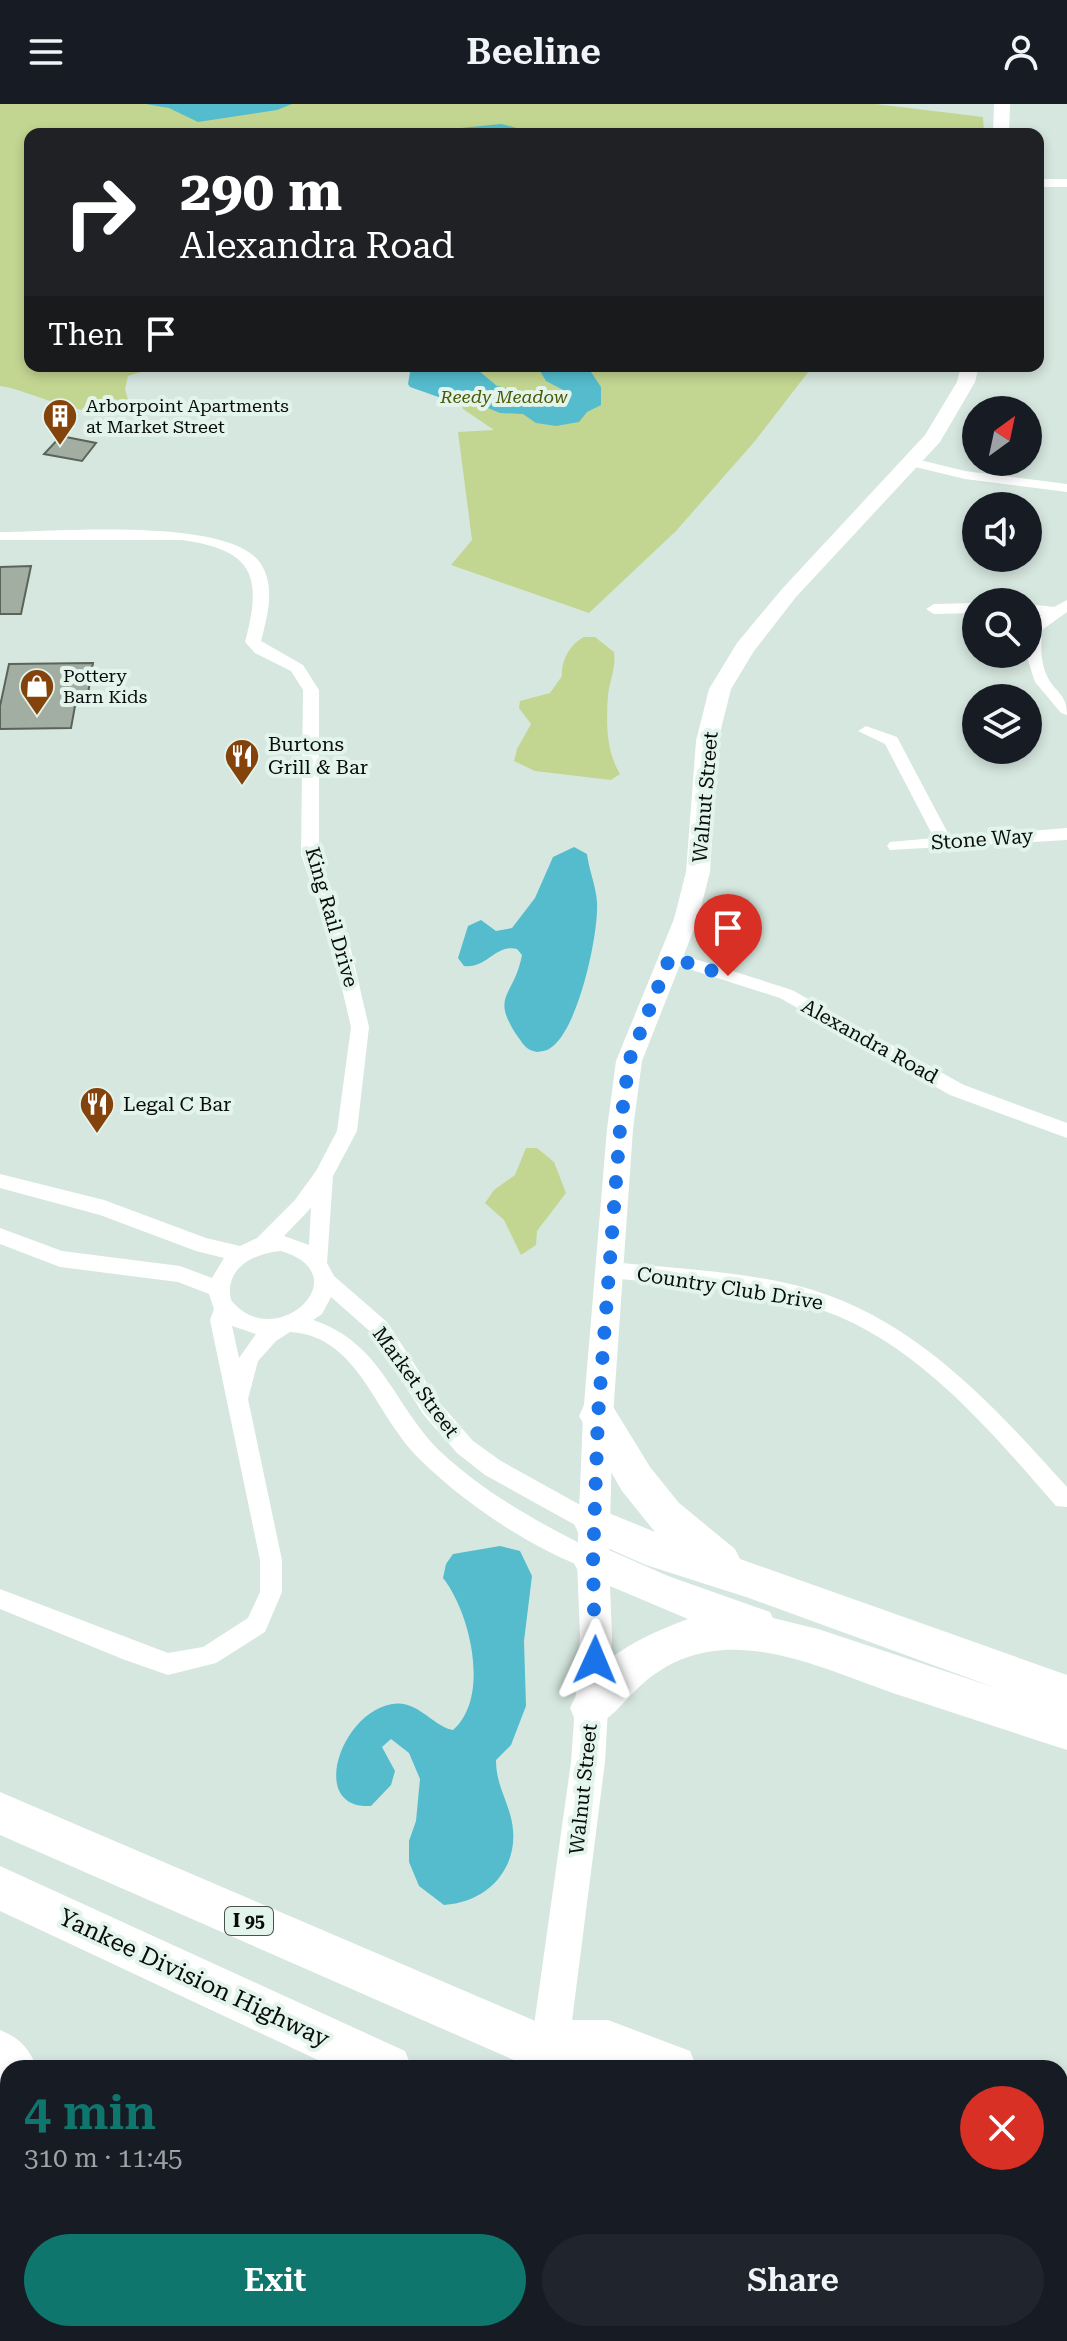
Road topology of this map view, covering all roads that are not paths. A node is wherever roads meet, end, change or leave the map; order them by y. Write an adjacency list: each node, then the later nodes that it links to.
1 (1002, 104): 2 (main road)
2 (1001, 128)
3 (1044, 183): 4 (street)
4 (1067, 183)
5 (968, 372): 6 (main road, Walnut Street)
6 (912, 462): 7 (street); 18 (main road, Walnut Street)
7 (1067, 488)
8 (0, 536): 20 (street, King Rail Drive)
9 (962, 608): 11 (street)
10 (1062, 608): 12 (street); 13 (street)
11 (934, 609)
12 (1042, 609)
13 (1067, 710)
14 (866, 731): 16 (street)
15 (1067, 834): 16 (street, Stone Way)
16 (944, 841): 17 (street, Stone Way)
17 (896, 846)
18 (670, 957): 19 (street, Alexandra Road); 25 (main road, Walnut Street)
19 (1067, 1131)
20 (323, 1176): 23 (street, King Rail Drive); 26 (street, King Rail Drive)
21 (0, 1181): 24 (street)
22 (0, 1236): 27 (street, Market Street)
23 (263, 1245): 24 (street, Market Street); 26 (street, Market Street)
24 (241, 1254): 27 (street)
25 (611, 1270): 30 (main road, Walnut Street); 31 (street, Country Club Drive)
26 (322, 1271): 28 (street); 32 (street, Market Street)
27 (222, 1299): 28 (street, Market Street); 29 (street)
28 (285, 1325): 29 (street); 32 (street, Market Street)
29 (238, 1408): 34 (street)
30 (598, 1416): 32 (main road, Walnut Street); 33 (highway)
31 (1064, 1499)
32 (594, 1542): 33 (highway); 35 (highway); 37 (main road, Walnut Street)
33 (750, 1580): 36 (highway)
34 (0, 1599)
35 (798, 1641): 37 (highway); 38 (highway)
36 (1067, 1694)
37 (591, 1708): 41 (main road, Walnut Street)
38 (1067, 1730)
39 (0, 1813): 41 (highway, I 95)
40 (0, 1888): 43 (highway, Yankee Division Highway)
41 (525, 2048): 42 (highway, I 95)
42 (598, 2056): 44 (highway)
43 (371, 2060)
44 (623, 2060)

